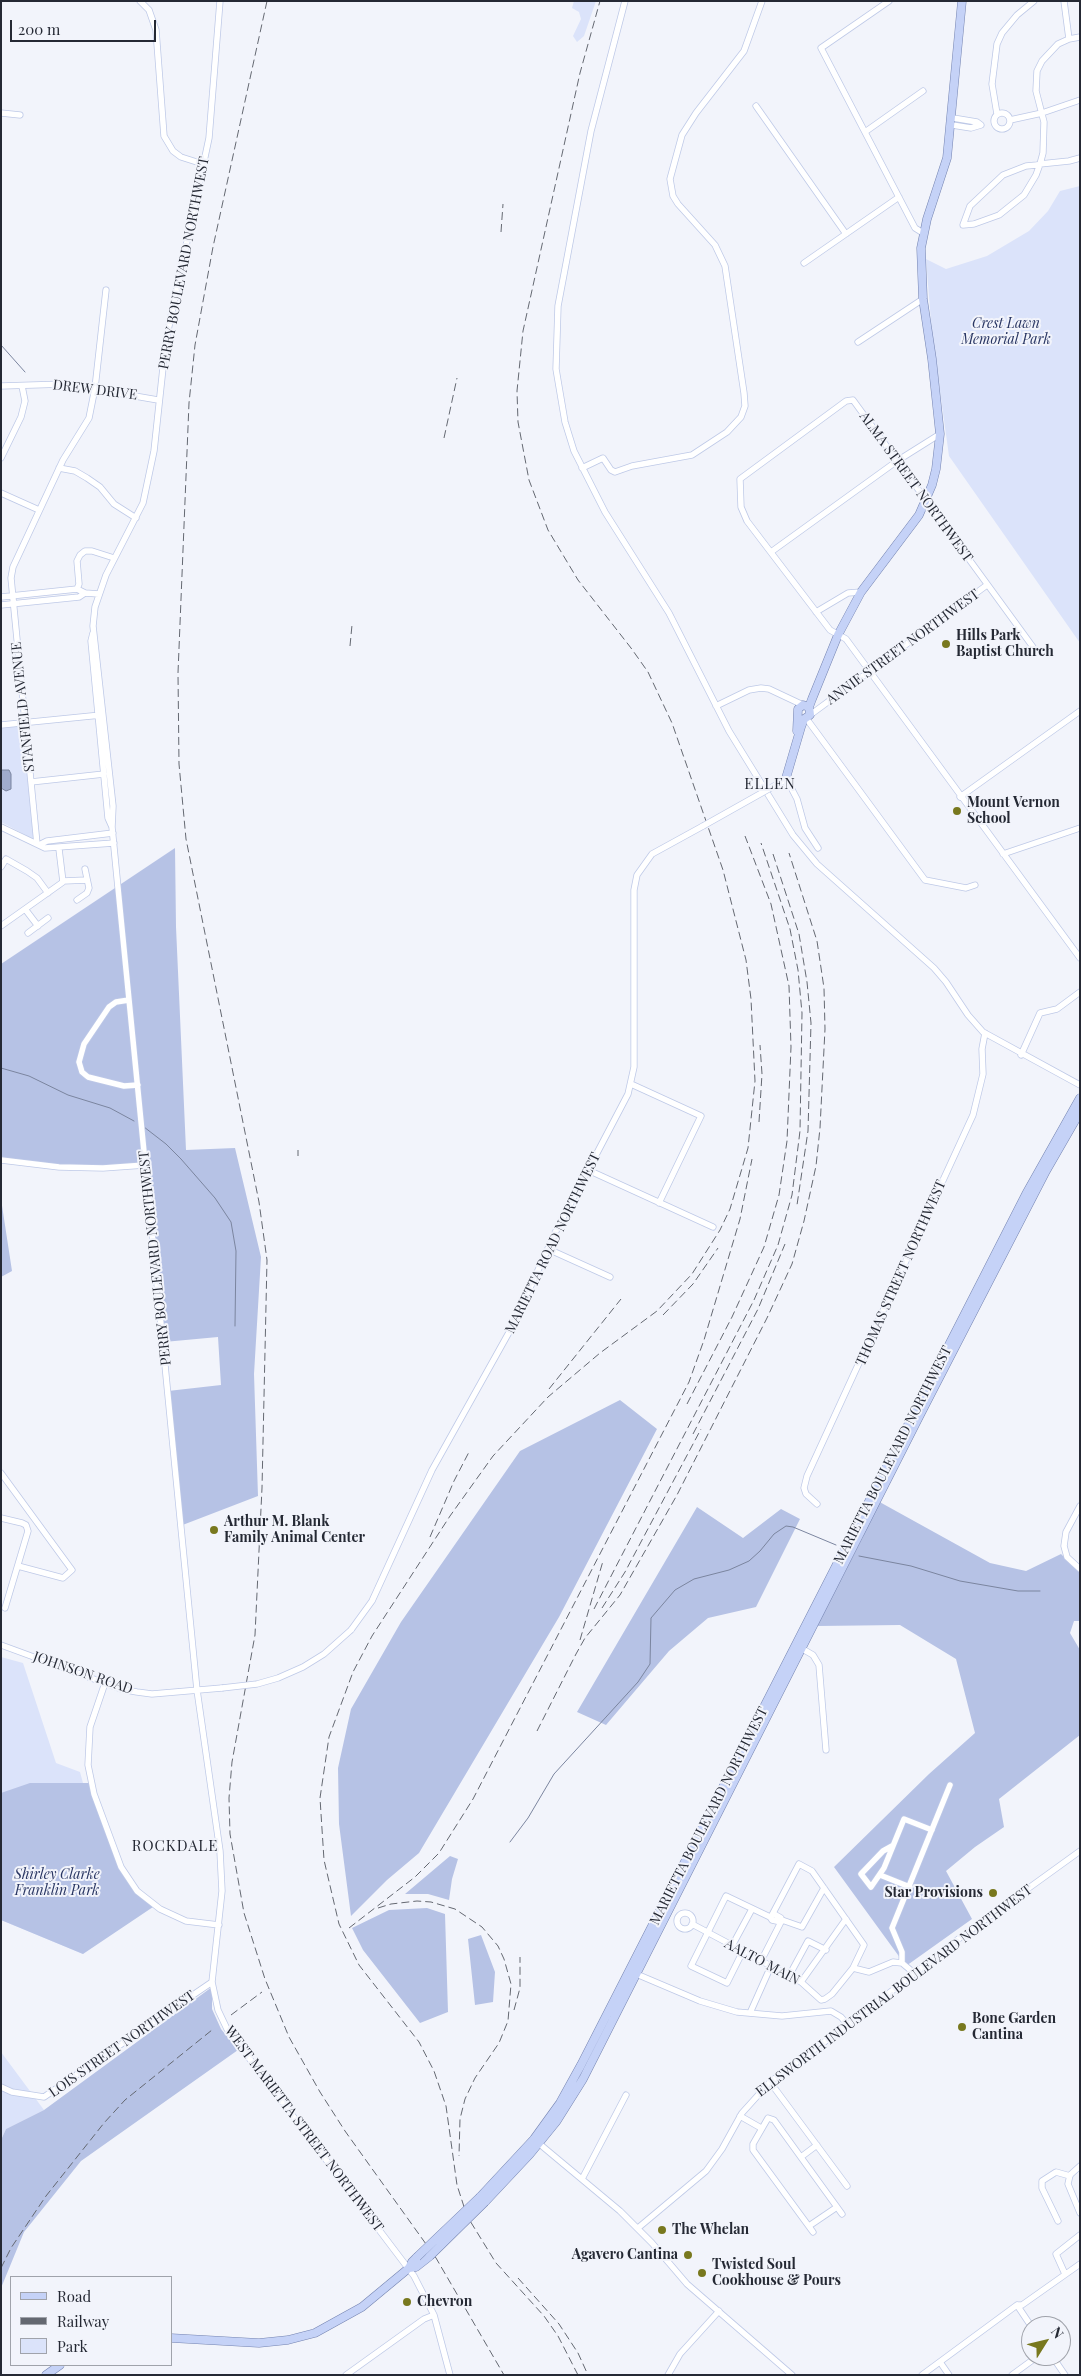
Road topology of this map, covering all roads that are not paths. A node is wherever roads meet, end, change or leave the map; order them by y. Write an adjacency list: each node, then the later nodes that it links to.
1 (140, 1): 23 (street)
2 (220, 1): 23 (street, PERRY BOULEVARD NORTHWEST)
3 (625, 1): 40 (street)
4 (762, 1): 40 (street)
5 (889, 1): 21 (street)
6 (962, 1): 19 (main road)
7 (1034, 1): 16 (street)
8 (1064, 1): 10 (street)
9 (1080, 37): 10 (street)
10 (1069, 39): 15 (street)
11 (923, 91): 21 (street)
12 (1080, 100): 15 (street)
13 (756, 106): 27 (street)
14 (1, 113): 17 (street)
15 (1042, 113): 18 (street); 24 (street)
16 (997, 114): 18 (street); 20 (street)
17 (20, 115)
18 (1010, 120): 20 (street)
19 (952, 121): 20 (street); 26 (main road)
20 (994, 125)
21 (865, 132): 25 (street)
22 (1080, 158): 24 (street)
23 (203, 164): 35 (street, PERRY BOULEVARD NORTHWEST)
24 (1040, 164): 24 (street)
25 (899, 198): 26 (street); 27 (street)
26 (923, 233): 30 (main road)
27 (846, 234): 28 (street)
28 (804, 264)
29 (106, 290): 34 (street, STANFIELD AVENUE)
30 (923, 299): 31 (street); 36 (main road)
31 (858, 342)
32 (1, 386): 33 (street, DREW DRIVE)
33 (22, 386): 34 (street, DREW DRIVE); 37 (street)
34 (95, 388): 35 (street, DREW DRIVE); 39 (street, STANFIELD AVENUE)
35 (158, 400): 44 (street, PERRY BOULEVARD NORTHWEST)
36 (940, 434): 38 (street); 42 (main road)
37 (1, 458)
38 (897, 461): 42 (street, ALMA STREET NORTHWEST); 45 (street); 45 (street, ALMA STREET NORTHWEST)
39 (59, 468): 43 (street, STANFIELD AVENUE); 44 (street)
40 (582, 468): 60 (street)
41 (1, 493): 43 (street)
42 (926, 501): 47 (street, ALMA STREET NORTHWEST); 49 (main road)
43 (39, 510): 52 (street, STANFIELD AVENUE)
44 (136, 518): 46 (street, PERRY BOULEVARD NORTHWEST)
45 (771, 552): 56 (street)
46 (114, 558): 48 (street); 51 (street, PERRY BOULEVARD NORTHWEST)
47 (989, 587): 58 (street, ALMA STREET NORTHWEST); 59 (street, ANNIE STREET NORTHWEST)
48 (77, 589): 50 (street); 52 (street)
49 (861, 592): 56 (street); 57 (main road)
50 (85, 593): 51 (street); 54 (street)
51 (99, 594): 63 (street, PERRY BOULEVARD NORTHWEST)
52 (11, 595): 53 (street); 54 (street, STANFIELD AVENUE)
53 (1, 597)
54 (12, 604): 55 (street); 64 (street, STANFIELD AVENUE)
55 (1, 605)
56 (816, 612): 57 (street)
57 (838, 635): 59 (street); 62 (main road)
58 (1033, 647)
59 (870, 672): 62 (street, ANNIE STREET NORTHWEST); 69 (street)
60 (716, 706): 62 (street); 93 (street)
61 (1080, 711): 69 (street)
62 (806, 712): 67 (main road); 82 (street)
63 (101, 715): 64 (street); 66 (street, PERRY BOULEVARD NORTHWEST); 72 (street, PERRY BOULEVARD NORTHWEST)
64 (25, 723): 65 (street); 68 (street, STANFIELD AVENUE)
65 (1, 725)
66 (104, 774): 68 (street); 72 (street, PERRY BOULEVARD NORTHWEST)
67 (784, 779): 75 (street); 95 (street, MARIETTA ROAD NORTHWEST, bridge)
68 (31, 782): 74 (street, STANFIELD AVENUE)
69 (960, 797): 77 (street)
70 (1, 827): 74 (street)
71 (1080, 828): 77 (street)
72 (112, 830): 73 (street, PERRY BOULEVARD NORTHWEST); 74 (street)
73 (114, 843): 76 (street); 92 (street, PERRY BOULEVARD NORTHWEST)
74 (39, 844): 76 (street)
75 (818, 848)
76 (59, 849): 81 (street)
77 (1003, 854): 90 (street)
78 (1, 867): 83 (street)
79 (85, 869): 80 (street)
80 (87, 880): 81 (street); 84 (street)
81 (63, 881): 83 (street)
82 (975, 885)
83 (48, 893): 85 (street)
84 (77, 900)
85 (25, 909): 87 (street); 88 (street)
86 (48, 918): 88 (street)
87 (2, 925)
88 (38, 926): 89 (street)
89 (28, 933)
90 (1080, 958)
91 (1080, 992): 94 (street)
92 (129, 1000): 96 (street, PERRY BOULEVARD NORTHWEST); 96 (street)
93 (985, 1034): 94 (street); 108 (street, THOMAS STREET NORTHWEST)
94 (1021, 1055): 97 (street)
95 (631, 1084): 102 (street, MARIETTA ROAD NORTHWEST); 103 (street)
96 (138, 1085): 101 (street, PERRY BOULEVARD NORTHWEST)
97 (1080, 1085)
98 (1080, 1098): 117 (main road, MARIETTA BOULEVARD NORTHWEST)
99 (1080, 1112): 117 (main road)
100 (1, 1160): 101 (street)
101 (146, 1165): 119 (street, PERRY BOULEVARD NORTHWEST)
102 (588, 1170): 103 (street); 105 (street, MARIETTA ROAD NORTHWEST)
103 (659, 1204): 104 (street)
104 (712, 1227)
105 (548, 1249): 106 (street); 119 (street, MARIETTA ROAD NORTHWEST, bridge)
106 (610, 1277)
107 (2, 1475): 111 (street)
108 (817, 1504)
109 (1080, 1506): 114 (street)
110 (1, 1518): 112 (street)
111 (35, 1520): 112 (street); 113 (street)
112 (27, 1526): 113 (street)
113 (18, 1566): 115 (street)
114 (1080, 1569)
115 (5, 1608)
116 (1, 1645): 118 (street, JOHNSON ROAD)
117 (799, 1647): 120 (street); 129 (main road); 144 (main road, MARIETTA BOULEVARD NORTHWEST)
118 (105, 1683): 119 (street, JOHNSON ROAD); 135 (street)
119 (197, 1690): 135 (street, WEST MARIETTA STREET NORTHWEST)
120 (826, 1750)
121 (950, 1785): 122 (street)
122 (932, 1830): 123 (street); 126 (street)
123 (892, 1846): 125 (street); 125 (street)
124 (1080, 1851): 145 (street, ELLSWORTH INDUSTRIAL BOULEVARD NORTHWEST)
125 (880, 1875): 126 (street)
126 (910, 1887): 141 (street)
127 (824, 1888): 130 (street); 132 (street); 133 (street)
128 (752, 1909): 130 (street); 136 (street); 137 (street)
129 (666, 1913): 131 (street, AALTO MAIN); 144 (main road)
130 (771, 1916): 133 (street)
131 (677, 1919): 134 (street, AALTO MAIN); 134 (street, AALTO MAIN)
132 (846, 1919): 138 (street); 143 (street)
133 (782, 1921): 140 (street)
134 (692, 1924): 136 (street, AALTO MAIN)
135 (219, 1925): 147 (street, WEST MARIETTA STREET NORTHWEST)
136 (707, 1932): 137 (street, AALTO MAIN); 139 (street)
137 (732, 1946): 139 (street, AALTO MAIN)
138 (826, 1950): 146 (street); 148 (street)
139 (743, 1951): 140 (street, AALTO MAIN)
140 (761, 1961): 142 (street, AALTO MAIN)
141 (902, 1963): 143 (street); 145 (street)
142 (771, 1966): 146 (street, AALTO MAIN); 149 (street)
143 (853, 1968): 148 (street, AALTO MAIN)
144 (633, 1972): 149 (street); 156 (main road)
145 (914, 1973): 150 (street, ELLSWORTH INDUSTRIAL BOULEVARD NORTHWEST)
146 (789, 1976): 148 (street, AALTO MAIN)
147 (212, 1982): 152 (street, LOIS STREET NORTHWEST); 172 (street, WEST MARIETTA STREET NORTHWEST)
148 (801, 1982)
149 (750, 2013): 150 (street)
150 (848, 2025): 151 (street, ELLSWORTH INDUSTRIAL BOULEVARD NORTHWEST)
151 (770, 2082): 154 (street, ELLSWORTH INDUSTRIAL BOULEVARD NORTHWEST); 157 (street)
152 (1, 2087)
153 (626, 2095): 161 (street)
154 (740, 2116): 155 (street); 168 (street, ELLSWORTH INDUSTRIAL BOULEVARD NORTHWEST)
155 (761, 2128): 158 (street); 167 (street)
156 (537, 2141): 161 (street); 172 (main road, bridge)
157 (817, 2146): 158 (street); 162 (street)
158 (801, 2157): 163 (street)
159 (1080, 2166): 160 (street)
160 (1070, 2176): 164 (street); 166 (street)
161 (582, 2179): 168 (street)
162 (847, 2186)
163 (837, 2206): 165 (street); 167 (street)
164 (1080, 2213)
165 (842, 2214)
166 (1058, 2221)
167 (809, 2226): 169 (street)
168 (638, 2228): 175 (street)
169 (813, 2232)
170 (1080, 2235): 173 (street)
171 (1080, 2264): 173 (street)
172 (409, 2268): 176 (street, WEST MARIETTA STREET NORTHWEST); 178 (main road)
173 (1066, 2274): 174 (street)
174 (1017, 2305): 177 (street); 179 (street)
175 (719, 2311): 185 (street); 186 (street)
176 (434, 2315): 183 (street); 184 (street, WEST MARIETTA STREET NORTHWEST)
177 (1024, 2316)
178 (172, 2338)
179 (940, 2362): 187 (street); 188 (street)
180 (59, 2366): 182 (main road)
181 (1024, 2366): 189 (street)
182 (46, 2375)
183 (346, 2375)
184 (450, 2375)
185 (668, 2375)
186 (792, 2375)
187 (922, 2375)
188 (949, 2375)
189 (1012, 2375)

